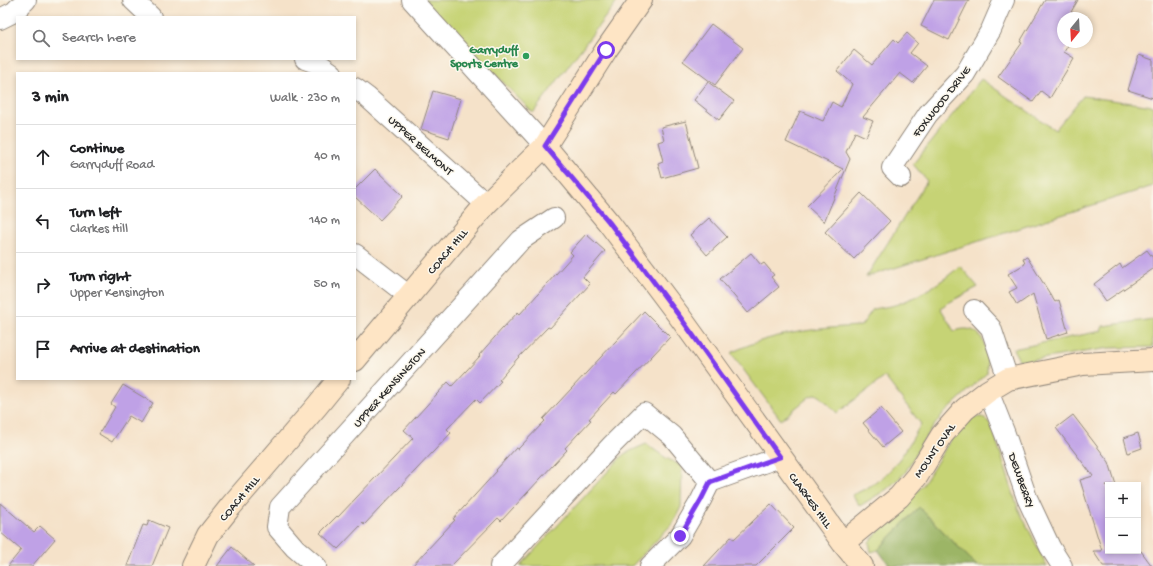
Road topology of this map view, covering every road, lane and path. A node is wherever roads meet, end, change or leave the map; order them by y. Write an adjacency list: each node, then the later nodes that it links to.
1 (26, 0): 7 (street)
2 (133, 0): 6 (street)
3 (412, 0): 11 (street)
4 (641, 0): 11 (street, COACH HILL)
5 (1004, 0): 12 (street, FOXWOOD DRIVE)
6 (150, 16)
7 (0, 20)
8 (308, 60): 9 (street)
9 (331, 72)
10 (356, 89): 13 (street, UPPER BELMONT)
11 (545, 146): 13 (street, COACH HILL); 23 (street, CLARKES HILL)
12 (901, 177)
13 (486, 204): 16 (street, COACH HILL)
14 (554, 218): 27 (street, UPPER KENSINGTON)
15 (356, 255): 16 (street)
16 (409, 296): 18 (street, COACH HILL)
17 (974, 310): 20 (street)
18 (356, 359)
19 (1153, 360): 20 (street, MOUNT OVAL)
20 (1008, 379): 22 (street, MOUNT OVAL)
21 (338, 380): 26 (street, COACH HILL)
22 (988, 391): 25 (street, MOUNT OVAL); 31 (street, DEWBERRY)
23 (780, 457): 24 (street); 25 (street, CLARKES HILL)
24 (710, 482): 28 (street); 29 (street)
25 (843, 543): 30 (street, CLARKES HILL)
26 (193, 566)
27 (316, 566)
28 (500, 566)
29 (650, 566)
30 (862, 566)
31 (1062, 566)

